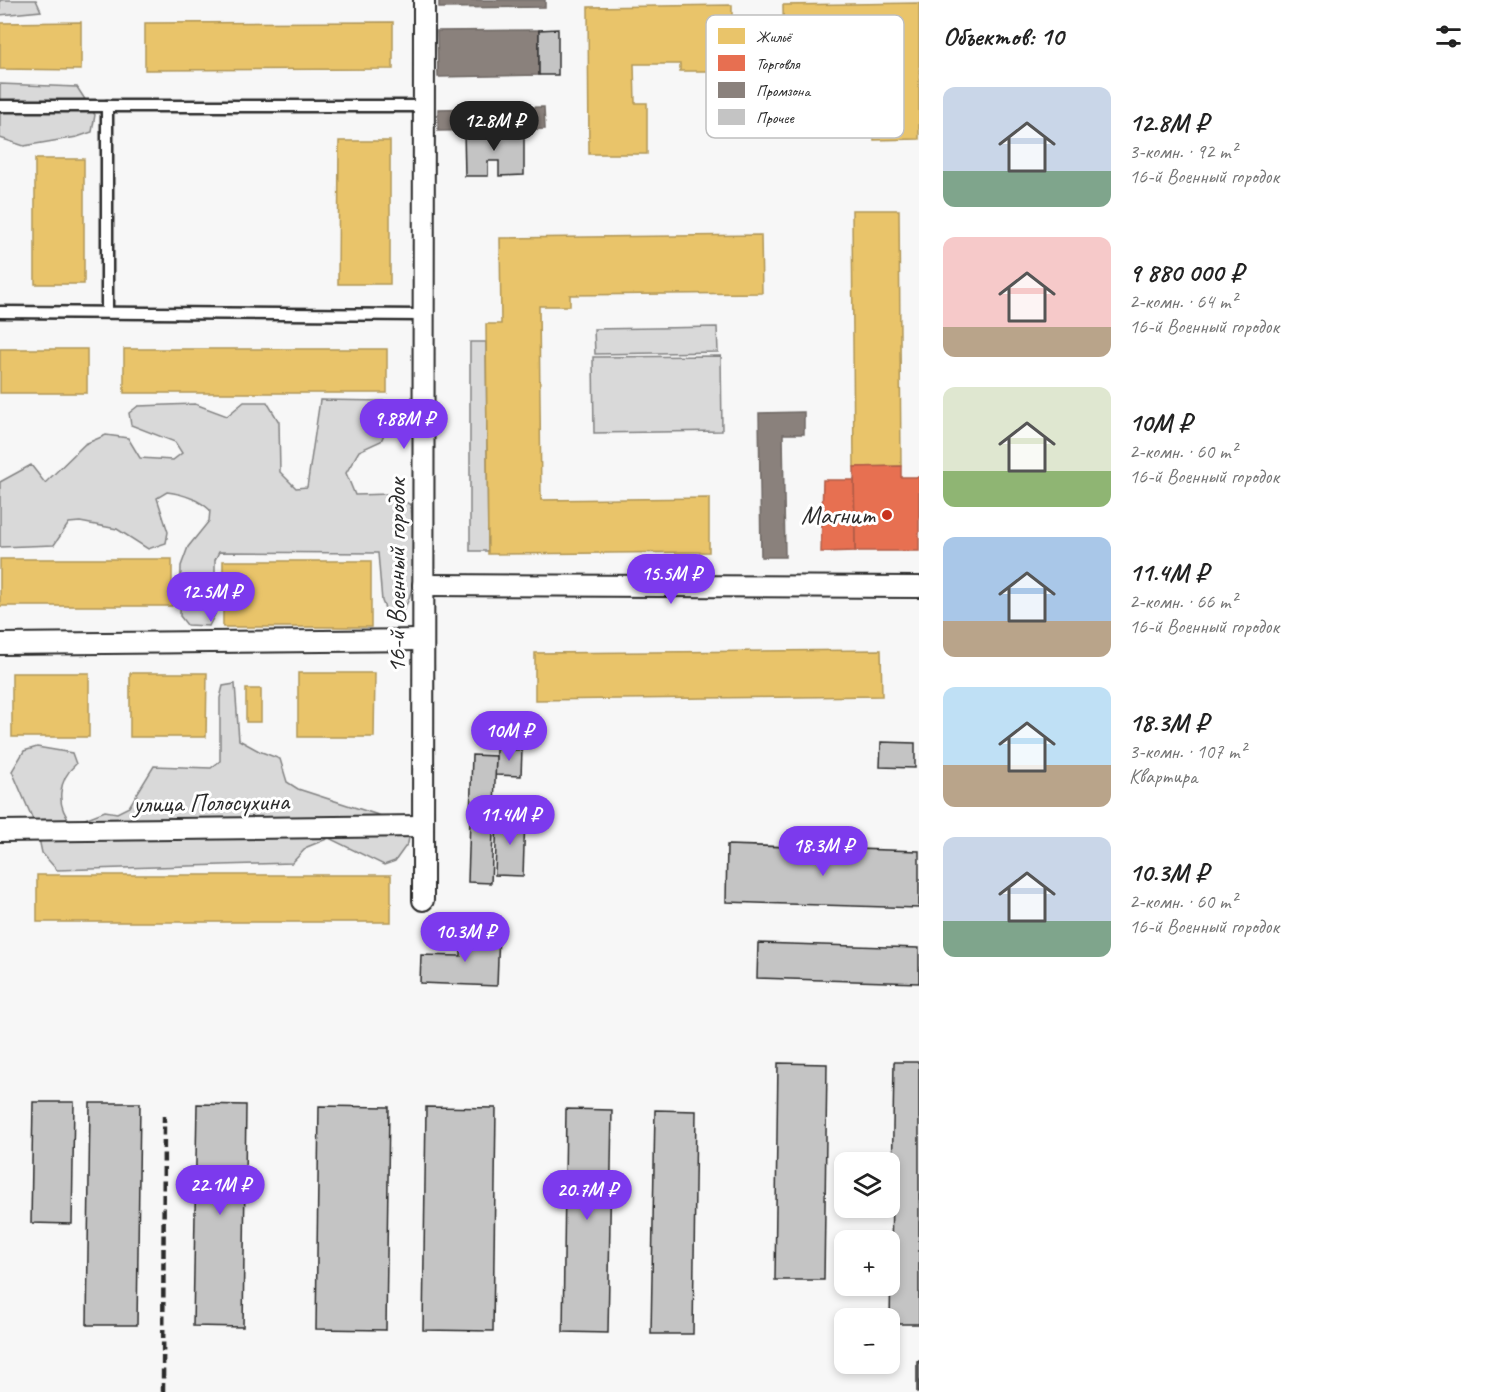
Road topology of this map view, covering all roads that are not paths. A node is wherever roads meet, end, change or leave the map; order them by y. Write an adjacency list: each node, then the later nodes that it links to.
1 (424, 0): 4 (street, 16-й Военный городок)
2 (0, 106): 3 (lane)
3 (107, 106): 4 (lane); 6 (lane)
4 (423, 106): 7 (street, 16-й Военный городок)
5 (0, 312): 6 (lane)
6 (107, 312): 7 (lane)
7 (423, 315): 8 (street, 16-й Военный городок)
8 (423, 585): 9 (street); 10 (street, 16-й Военный городок)
9 (919, 587)
10 (423, 640): 11 (street); 12 (street, 16-й Военный городок)
11 (0, 644)
12 (422, 826): 13 (street, улица Полосухина); 14 (street, 16-й Военный городок)
13 (0, 831)
14 (423, 900)

